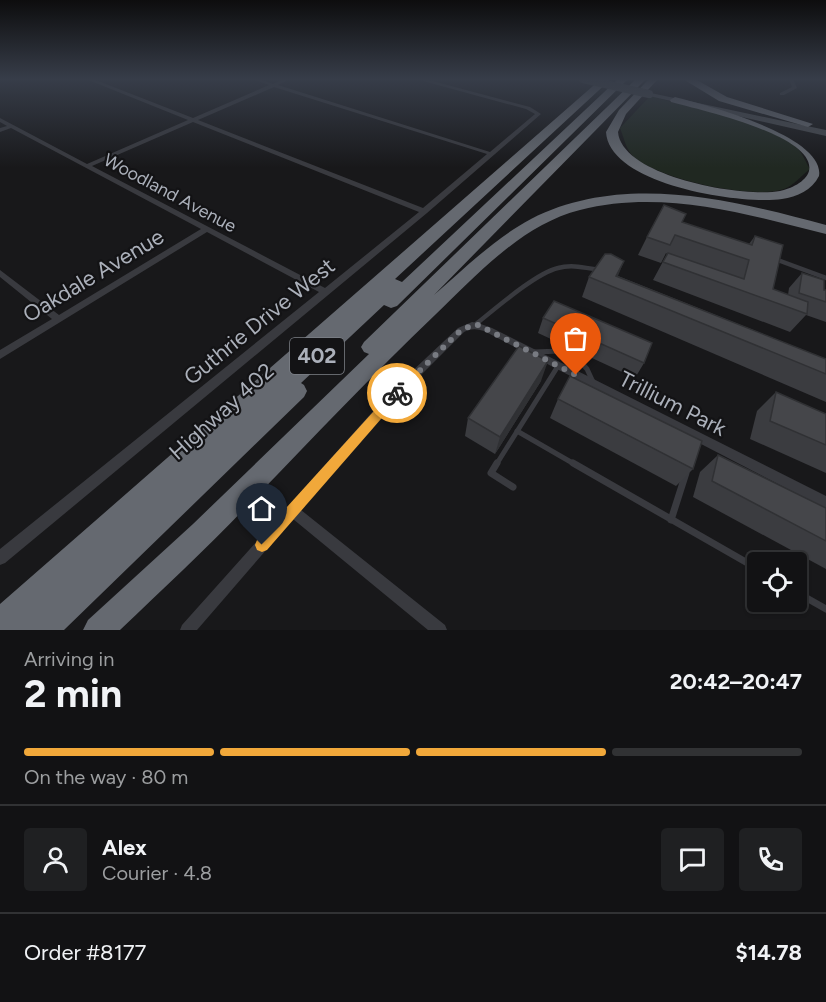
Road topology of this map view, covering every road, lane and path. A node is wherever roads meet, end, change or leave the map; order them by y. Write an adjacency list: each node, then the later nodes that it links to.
1 (161, 108): 16 (street)
2 (222, 108): 16 (street)
3 (346, 108): 23 (street)
4 (526, 108): 23 (street, Guthrie Drive West)
5 (567, 108): 20 (highway)
6 (573, 108): 20 (highway)
7 (584, 108): 52 (highway, Highway 402 / 402)
8 (594, 108): 53 (highway)
9 (627, 108): 11 (highway)
10 (627, 108): 54 (highway, 402)
11 (704, 108)
12 (713, 108): 22 (main road)
13 (743, 108): 17 (main road)
14 (755, 108): 17 (highway)
15 (0, 120): 18 (street, Woodland Avenue)
16 (192, 121): 24 (street); 25 (street)
17 (808, 124): 19 (main road)
18 (12, 126): 21 (street); 24 (street, Woodland Avenue)
19 (826, 128)
20 (550, 129): 51 (highway)
21 (0, 130)
22 (826, 133)
23 (492, 154): 25 (street, Guthrie Drive West)
24 (87, 166): 26 (street, Woodland Avenue)
25 (424, 211): 32 (street, Guthrie Drive West)
26 (207, 229): 32 (street, Woodland Avenue); 33 (street, Oakdale Avenue)
27 (826, 230): 55 (highway)
28 (772, 258): 31 (lane)
29 (603, 270): 34 (lane)
30 (0, 273): 33 (street)
31 (826, 278)
32 (326, 292): 47 (street, Guthrie Drive West)
33 (58, 320): 37 (street, Oakdale Avenue)
34 (473, 325): 36 (street, Trillium Park); 45 (street)
35 (561, 351): 36 (lane)
36 (532, 352): 39 (street, Trillium Park)
37 (0, 355)
38 (577, 358): 40 (lane)
39 (558, 366): 40 (street, Trillium Park); 41 (lane)
40 (594, 385): 44 (street, Trillium Park)
41 (517, 431): 43 (lane); 46 (lane)
42 (687, 468): 46 (lane)
43 (513, 487)
44 (826, 503)
45 (293, 511): 56 (street); 57 (street)
46 (671, 520): 48 (lane)
47 (0, 558)
48 (747, 564)
49 (807, 598): 50 (lane)
50 (826, 609)
51 (0, 623)
52 (17, 630)
53 (43, 630)
54 (87, 630)
55 (98, 630)
56 (187, 630)
57 (440, 630)

